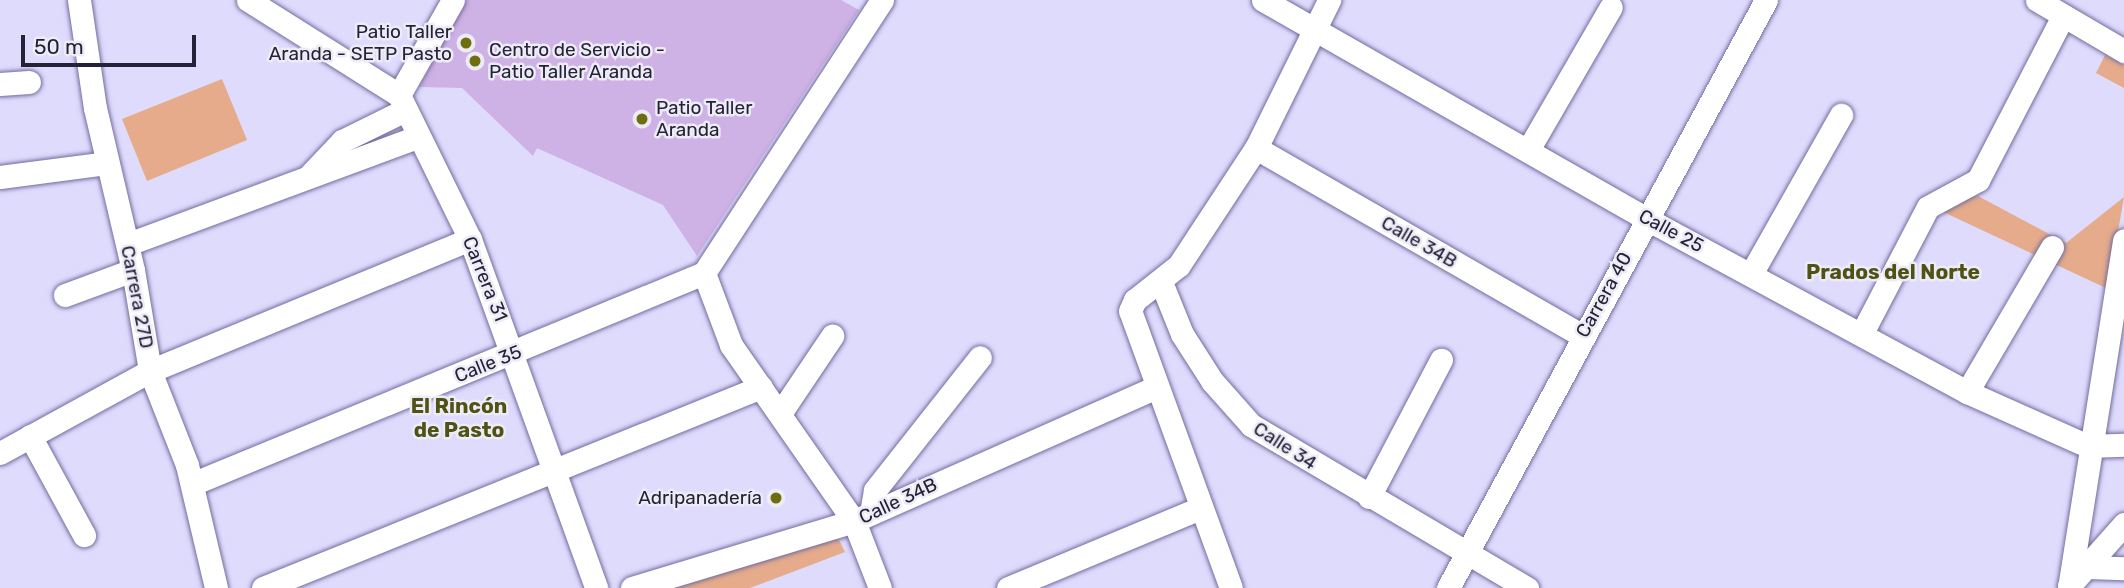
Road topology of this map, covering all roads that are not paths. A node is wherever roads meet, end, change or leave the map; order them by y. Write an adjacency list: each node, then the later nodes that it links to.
1 (79, 0): 20 (street, Carrera 27D)
2 (248, 0): 15 (street)
3 (453, 0): 15 (street)
4 (882, 0): 29 (street)
5 (1263, 0): 11 (street, Calle 25)
6 (1329, 0): 11 (street)
7 (1766, 0): 23 (street, Carrera 40)
8 (2037, 0): 10 (street)
9 (1611, 7): 19 (street)
10 (2063, 16): 12 (street); 34 (street)
11 (1315, 27): 18 (street); 19 (street, Calle 25)
12 (2124, 51)
13 (29, 82): 14 (street)
14 (0, 83)
15 (402, 102): 17 (street, Carrera 31); 22 (street)
16 (1841, 115): 30 (street)
17 (418, 137): 22 (street); 24 (street, Carrera 31)
18 (1256, 148): 32 (street); 35 (street, Calle 34B)
19 (1528, 150): 23 (street, Calle 25)
20 (106, 163): 21 (street); 26 (street, Carrera 27D)
21 (0, 177)
22 (308, 178): 26 (street)
23 (1647, 219): 30 (street, Calle 25); 35 (street, Carrera 40)
24 (470, 239): 38 (street, Carrera 31); 41 (street)
25 (2124, 240): 31 (street)
26 (128, 244): 28 (street, Carrera 27D)
27 (2052, 247): 44 (street)
28 (133, 271): 33 (street); 41 (street, Carrera 27D)
29 (704, 273): 38 (street, Calle 35); 42 (street)
30 (1751, 274): 34 (street, Calle 25)
31 (2121, 274): 37 (street)
32 (1161, 282): 43 (street); 52 (street, Calle 34)
33 (65, 295)
34 (1862, 332): 44 (street, Calle 25)
35 (1581, 335): 57 (street, Carrera 40)
36 (832, 336): 45 (street)
37 (2115, 343): 48 (street)
38 (514, 354): 50 (street, Carrera 31); 51 (street, Calle 35)
39 (980, 357): 54 (street)
40 (1441, 360): 52 (street)
41 (150, 371): 46 (street); 51 (street, Carrera 27D)
42 (761, 387): 45 (street); 50 (street)
43 (1154, 388): 53 (street); 54 (street, Calle 34B)
44 (1967, 392): 48 (street, Calle 25)
45 (781, 412): 54 (street)
46 (30, 436): 49 (street); 56 (street)
47 (2124, 445): 48 (street)
48 (2088, 446): 60 (street)
49 (1, 449)
50 (553, 474): 62 (street); 63 (street, Carrera 31)
51 (192, 484): 61 (street, Carrera 27D)
52 (1369, 498): 57 (street, Calle 34)
53 (1198, 509): 66 (street); 67 (street)
54 (863, 517): 64 (street, Calle 34B); 65 (street)
55 (2124, 524): 58 (street)
56 (83, 535)
57 (1465, 554): 68 (street); 69 (street, Calle 34)
58 (2087, 566): 59 (street); 60 (street)
59 (2124, 568)
60 (2069, 587)
61 (216, 588)
62 (263, 588)
63 (596, 588)
64 (632, 588)
65 (880, 588)
66 (1008, 588)
67 (1231, 588)
68 (1448, 588)
69 (1527, 588)

